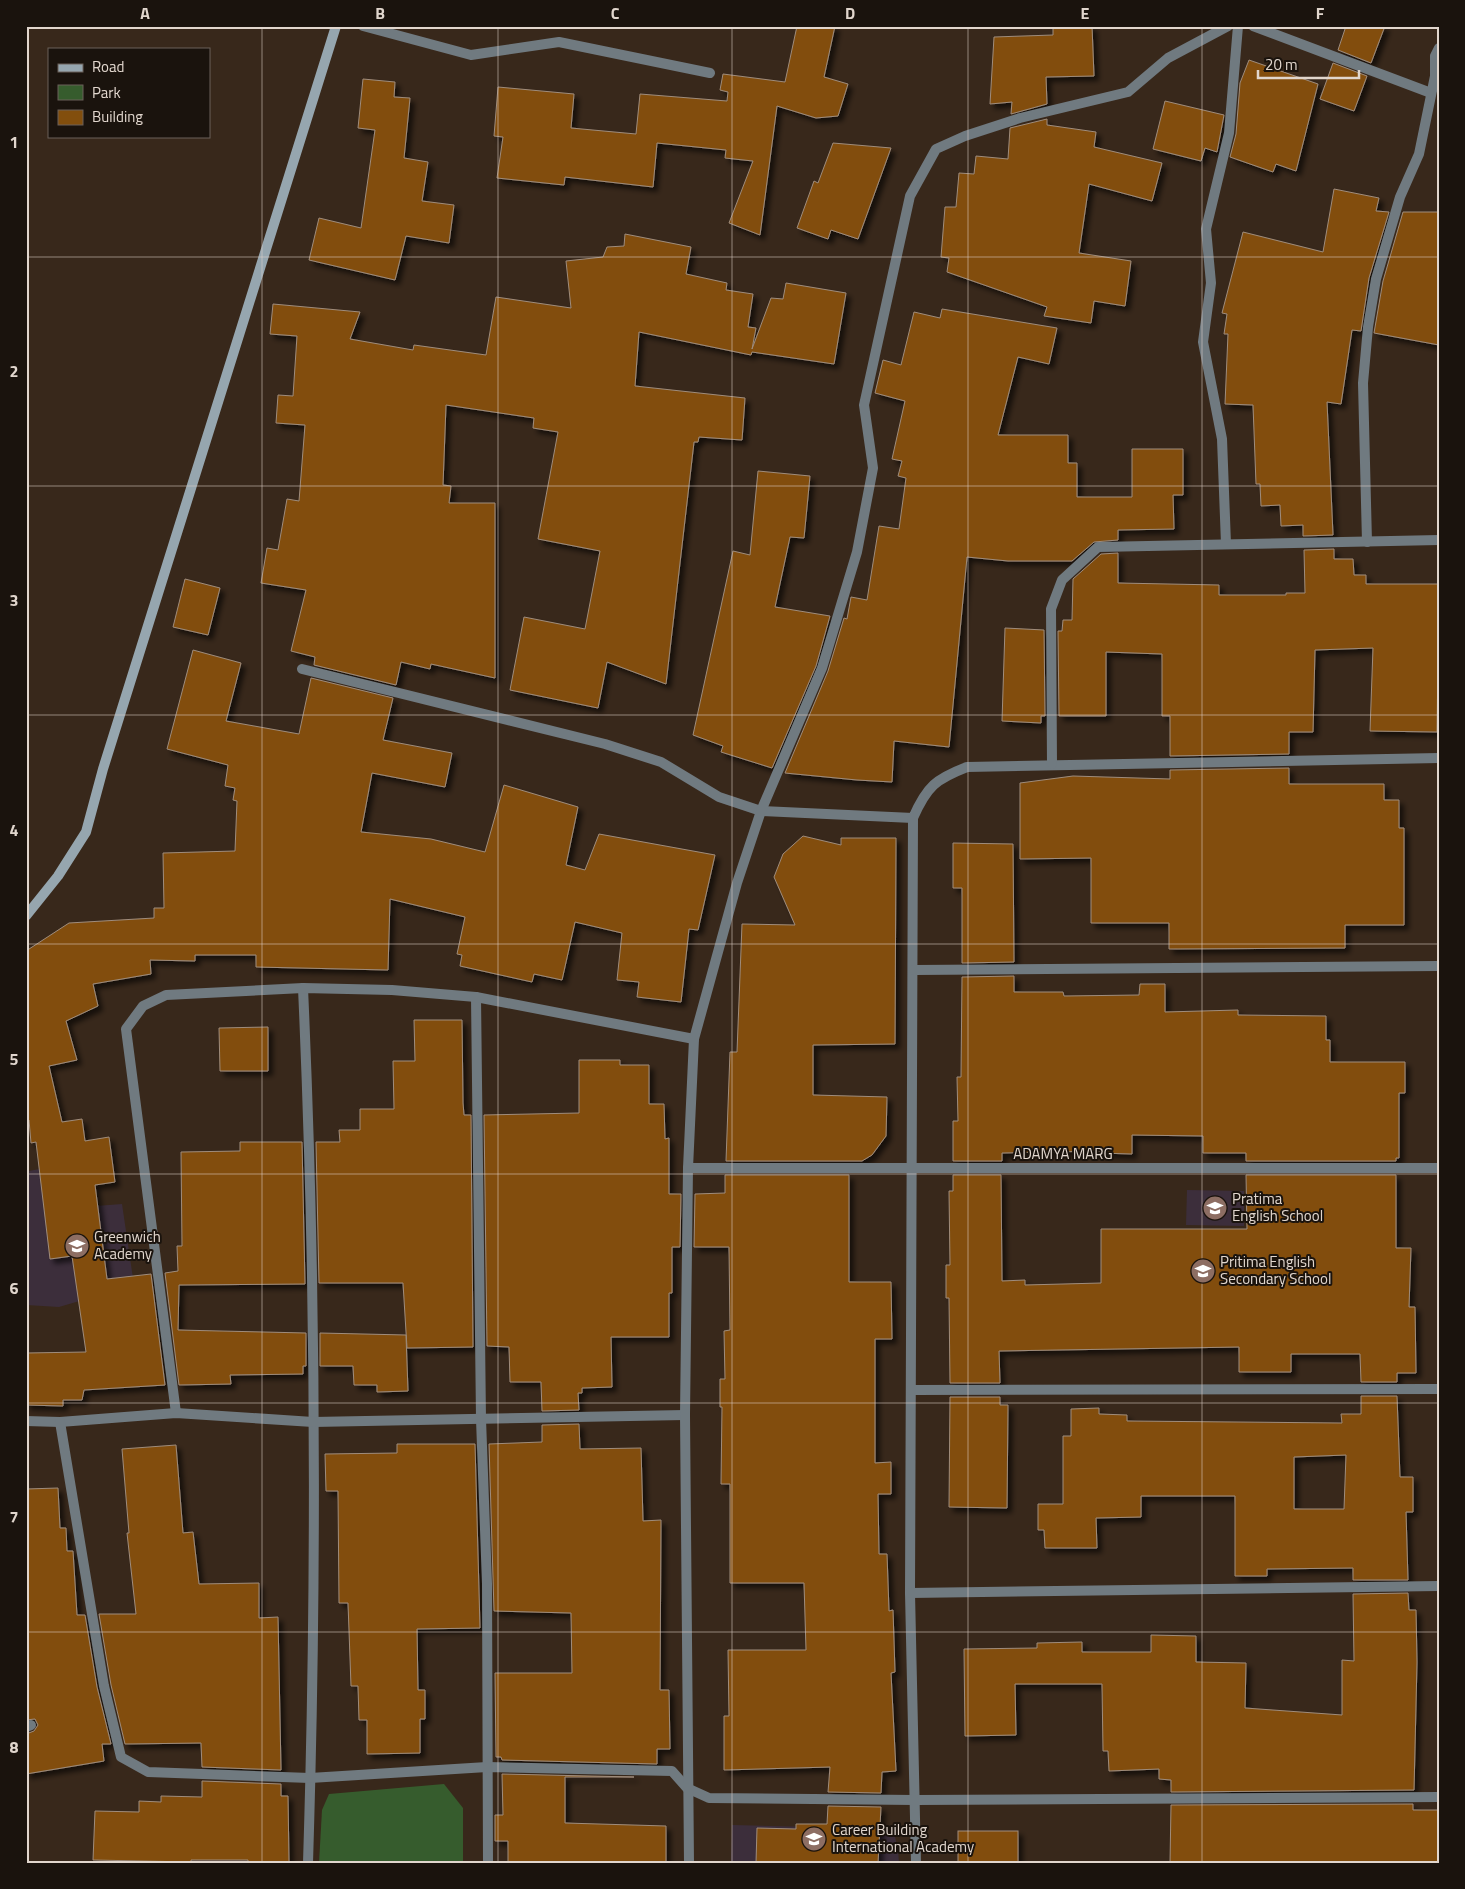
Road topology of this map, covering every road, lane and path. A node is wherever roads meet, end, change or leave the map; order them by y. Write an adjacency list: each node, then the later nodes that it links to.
1 (336, 26): 17 (main road)
2 (363, 26): 7 (street)
3 (1228, 26): 15 (street)
4 (1238, 26): 11 (street)
5 (1253, 26): 8 (street)
6 (1439, 48): 8 (street)
7 (710, 73)
8 (1431, 93): 10 (street)
9 (1439, 540): 10 (street)
10 (1368, 542): 11 (street)
11 (1226, 544): 14 (street)
12 (302, 670): 15 (street)
13 (1439, 758): 14 (street)
14 (1052, 764): 16 (street)
15 (762, 811): 16 (street); 22 (street)
16 (913, 818): 19 (street)
17 (26, 916)
18 (1439, 966): 19 (street)
19 (914, 970): 25 (street)
20 (303, 988): 21 (street); 28 (street); 33 (street)
21 (476, 997): 22 (street); 30 (street)
22 (694, 1039): 23 (street)
23 (688, 1168): 25 (street, ADAMYA MARG); 29 (street)
24 (1439, 1168): 25 (street, ADAMYA MARG)
25 (913, 1169): 27 (street)
26 (1439, 1389): 27 (street)
27 (911, 1390): 35 (street)
28 (176, 1413): 32 (street); 33 (street)
29 (685, 1415): 30 (street); 38 (street)
30 (481, 1420): 33 (street); 36 (street)
31 (26, 1421): 32 (street)
32 (60, 1422): 37 (street)
33 (313, 1422): 37 (street)
34 (1439, 1586): 35 (street)
35 (910, 1593): 40 (street)
36 (487, 1768): 37 (street); 38 (street); 42 (street)
37 (310, 1778): 41 (street)
38 (687, 1788): 40 (street); 43 (street)
39 (1439, 1797): 40 (street)
40 (915, 1800): 44 (street)
41 (308, 1863)
42 (488, 1863)
43 (689, 1863)
44 (916, 1863)

